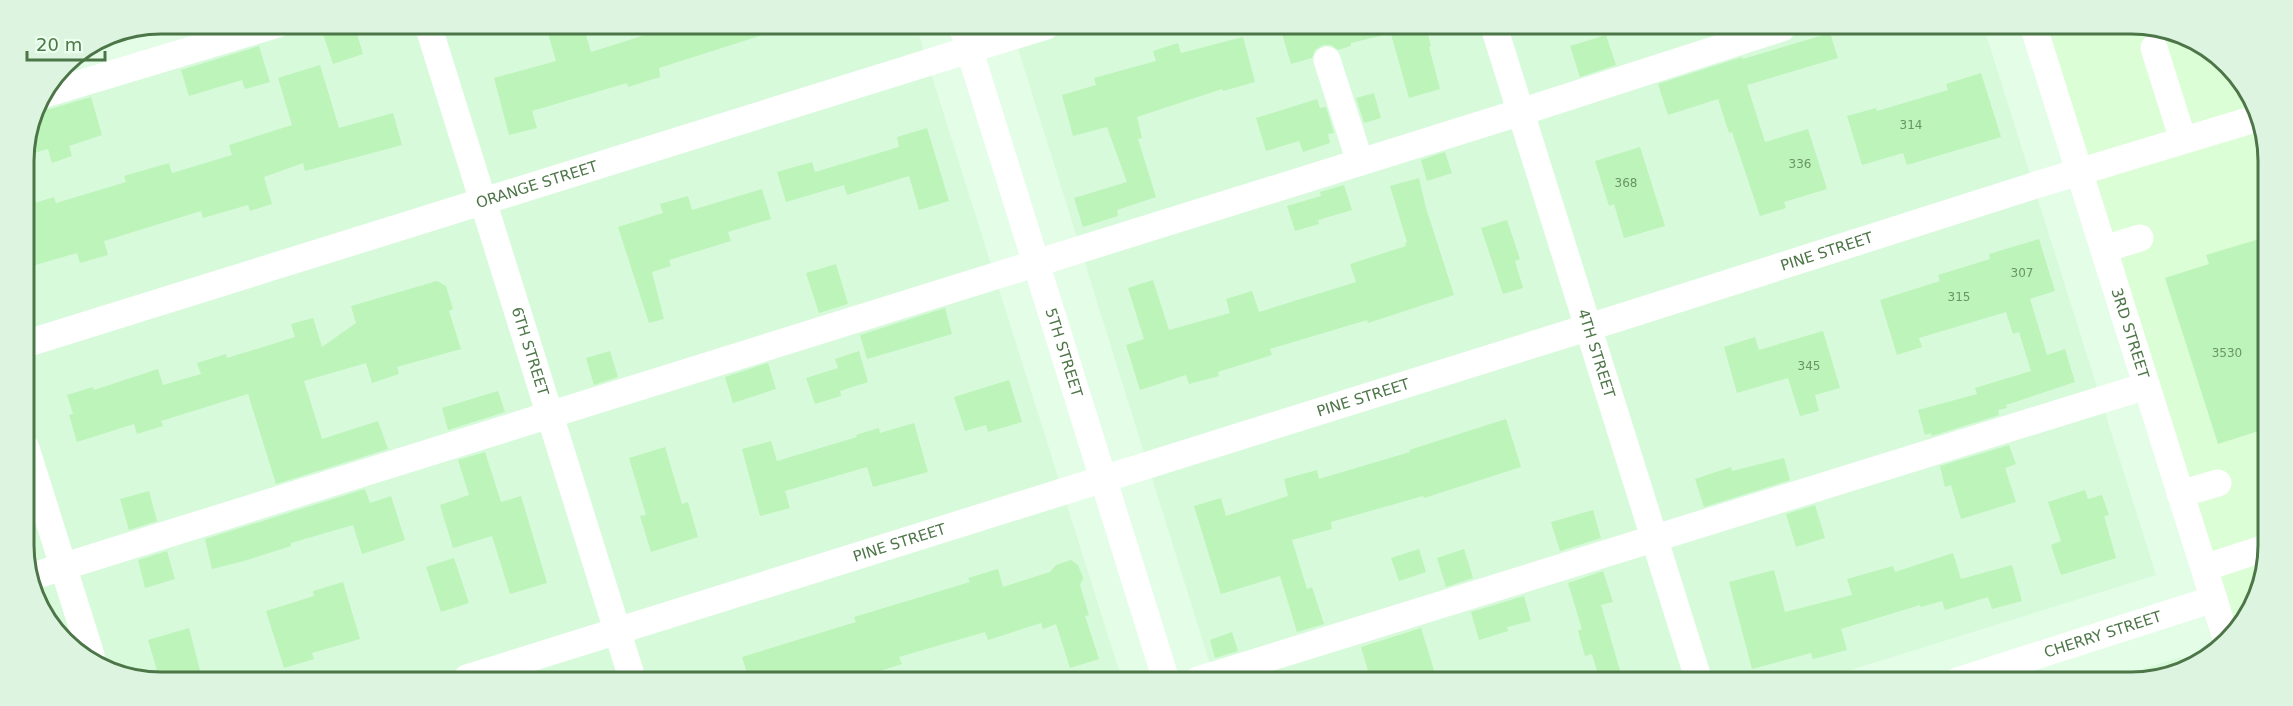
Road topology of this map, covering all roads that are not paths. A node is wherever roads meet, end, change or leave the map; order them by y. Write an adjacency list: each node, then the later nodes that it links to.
1 (245, 34): 10 (street)
2 (431, 34): 16 (street, 6TH STREET)
3 (993, 34): 7 (street, ORANGE STREET)
4 (1496, 34): 11 (street, 4TH STREET)
5 (1763, 34): 11 (street)
6 (2036, 34): 15 (street, 3RD STREET)
7 (966, 38): 16 (street, ORANGE STREET); 19 (street, 5TH STREET)
8 (2154, 48): 13 (street)
9 (1327, 60): 14 (street)
10 (56, 91)
11 (1521, 112): 14 (street); 20 (street, 4TH STREET)
12 (2251, 120): 13 (street, PINE STREET)
13 (2183, 140): 15 (street, PINE STREET)
14 (1360, 162): 19 (street)
15 (2080, 171): 18 (street, 3RD STREET); 20 (street, PINE STREET)
16 (483, 202): 21 (street, ORANGE STREET); 23 (street, 6TH STREET)
17 (2140, 238): 18 (street)
18 (2104, 249): 22 (street, 3RD STREET)
19 (1036, 262): 23 (street); 25 (street, 5TH STREET)
20 (1588, 327): 25 (street, PINE STREET); 28 (street, 4TH STREET)
21 (35, 341)
22 (2146, 386): 27 (street, 3RD STREET); 28 (street)
23 (550, 414): 30 (street); 34 (street, 6TH STREET)
24 (34, 474): 30 (street)
25 (1104, 478): 34 (street, PINE STREET); 37 (street, 5TH STREET)
26 (2218, 483): 27 (street)
27 (2180, 494): 31 (street, 3RD STREET)
28 (1654, 539): 38 (street); 39 (street, 4TH STREET)
29 (2258, 551): 31 (street)
30 (63, 566): 32 (street); 36 (street)
31 (2204, 568): 33 (street, 3RD STREET)
32 (38, 574)
33 (2214, 599): 35 (street, 3RD STREET); 40 (street, CHERRY STREET)
34 (617, 631): 41 (street, PINE STREET); 42 (street, 6TH STREET)
35 (2224, 631)
36 (89, 648)
37 (1163, 671)
38 (1226, 671)
39 (1696, 671)
40 (1988, 671)
41 (487, 672)
42 (630, 672)

